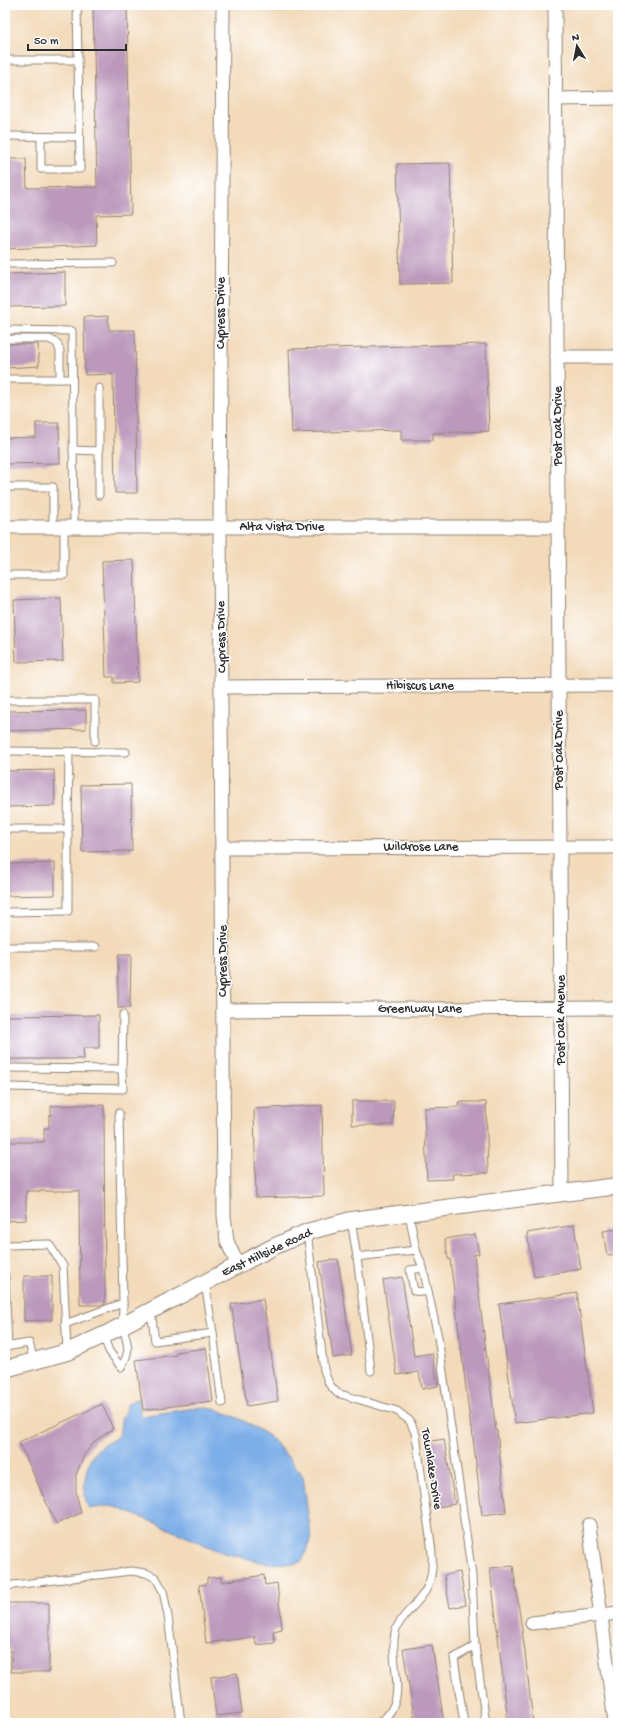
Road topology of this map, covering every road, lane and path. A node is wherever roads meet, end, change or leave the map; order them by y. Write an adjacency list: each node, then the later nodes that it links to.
1 (77, 5): 5 (lane)
2 (223, 5): 27 (street, Cypress Drive)
3 (556, 5): 7 (street, Post Oak Drive)
4 (5, 60): 5 (lane)
5 (78, 60): 10 (lane)
6 (618, 98): 7 (street)
7 (556, 99): 15 (street, Post Oak Drive)
8 (5, 136): 9 (lane)
9 (41, 137): 10 (lane); 10 (lane)
10 (79, 137)
11 (113, 263): 12 (lane)
12 (5, 264)
13 (5, 330): 19 (lane)
14 (5, 339): 18 (lane)
15 (557, 357): 16 (street); 28 (street, Post Oak Drive)
16 (618, 357)
17 (5, 379): 18 (lane)
18 (60, 379): 19 (lane)
19 (72, 379): 21 (lane)
20 (99, 388): 22 (lane)
21 (73, 450): 22 (lane); 26 (lane)
22 (99, 451): 24 (lane)
23 (5, 487): 26 (lane)
24 (99, 495)
25 (5, 527): 26 (street, Alta Vista Drive)
26 (63, 527): 27 (street, Alta Vista Drive); 29 (lane)
27 (220, 527): 28 (street, Alta Vista Drive); 32 (street, Cypress Drive)
28 (558, 527): 30 (street, Post Oak Drive)
29 (5, 575)
30 (559, 685): 31 (street, Hibiscus Lane); 32 (street, Hibiscus Lane); 41 (street, Post Oak Drive)
31 (618, 685)
32 (222, 687): 42 (street, Cypress Drive)
33 (5, 700): 34 (lane)
34 (95, 741)
35 (5, 750): 36 (lane)
36 (69, 751): 37 (lane); 39 (lane)
37 (126, 752)
38 (5, 829): 39 (lane)
39 (68, 829): 43 (lane)
40 (618, 846): 41 (street, Wildrose Lane)
41 (560, 847): 42 (street, Wildrose Lane); 47 (street, Post Oak Avenue)
42 (223, 848): 48 (street, Cypress Drive)
43 (5, 912)
44 (5, 947): 45 (lane)
45 (96, 947)
46 (618, 1008): 47 (street, Greenway Lane)
47 (561, 1009): 48 (street, Greenway Lane); 55 (street, Post Oak Avenue)
48 (223, 1010): 62 (street, Cypress Drive)
49 (123, 1015): 51 (lane)
50 (5, 1068): 51 (lane)
51 (122, 1069): 52 (lane)
52 (5, 1087)
53 (119, 1113): 68 (lane)
54 (618, 1186): 55 (street, East Hillside Road)
55 (562, 1193): 56 (street, East Hillside Road)
56 (409, 1213): 57 (street, East Hillside Road); 60 (lane)
57 (351, 1220): 58 (street, East Hillside Road); 61 (lane)
58 (307, 1232): 62 (street, East Hillside Road); 88 (lane, Townlake Drive)
59 (5, 1245): 71 (lane)
60 (416, 1250): 61 (lane); 63 (lane)
61 (358, 1257): 79 (lane)
62 (238, 1266): 65 (street, East Hillside Road)
63 (423, 1268): 66 (lane); 66 (lane)
64 (5, 1277): 67 (lane)
65 (205, 1283): 69 (street, East Hillside Road); 73 (lane)
66 (428, 1292): 86 (lane)
67 (6, 1298): 70 (lane)
68 (123, 1303): 71 (lane); 72 (lane)
69 (151, 1310): 72 (street, East Hillside Road); 73 (lane)
70 (6, 1320): 75 (lane)
71 (65, 1324): 76 (lane)
72 (123, 1325): 74 (street, East Hillside Road); 74 (lane)
73 (213, 1333): 80 (lane)
74 (103, 1335): 76 (street, East Hillside Road)
75 (7, 1347): 77 (lane)
76 (67, 1352): 77 (street, East Hillside Road)
77 (34, 1361): 78 (street, East Hillside Road)
78 (5, 1369)
79 (371, 1370)
80 (222, 1403)
81 (590, 1524): 84 (street)
82 (5, 1586): 87 (lane)
83 (618, 1613): 84 (street)
84 (601, 1615): 85 (street); 91 (street)
85 (532, 1623)
86 (475, 1646): 89 (lane); 90 (lane)
87 (181, 1723)
88 (379, 1723)
89 (464, 1723)
90 (486, 1723)
91 (615, 1723)

